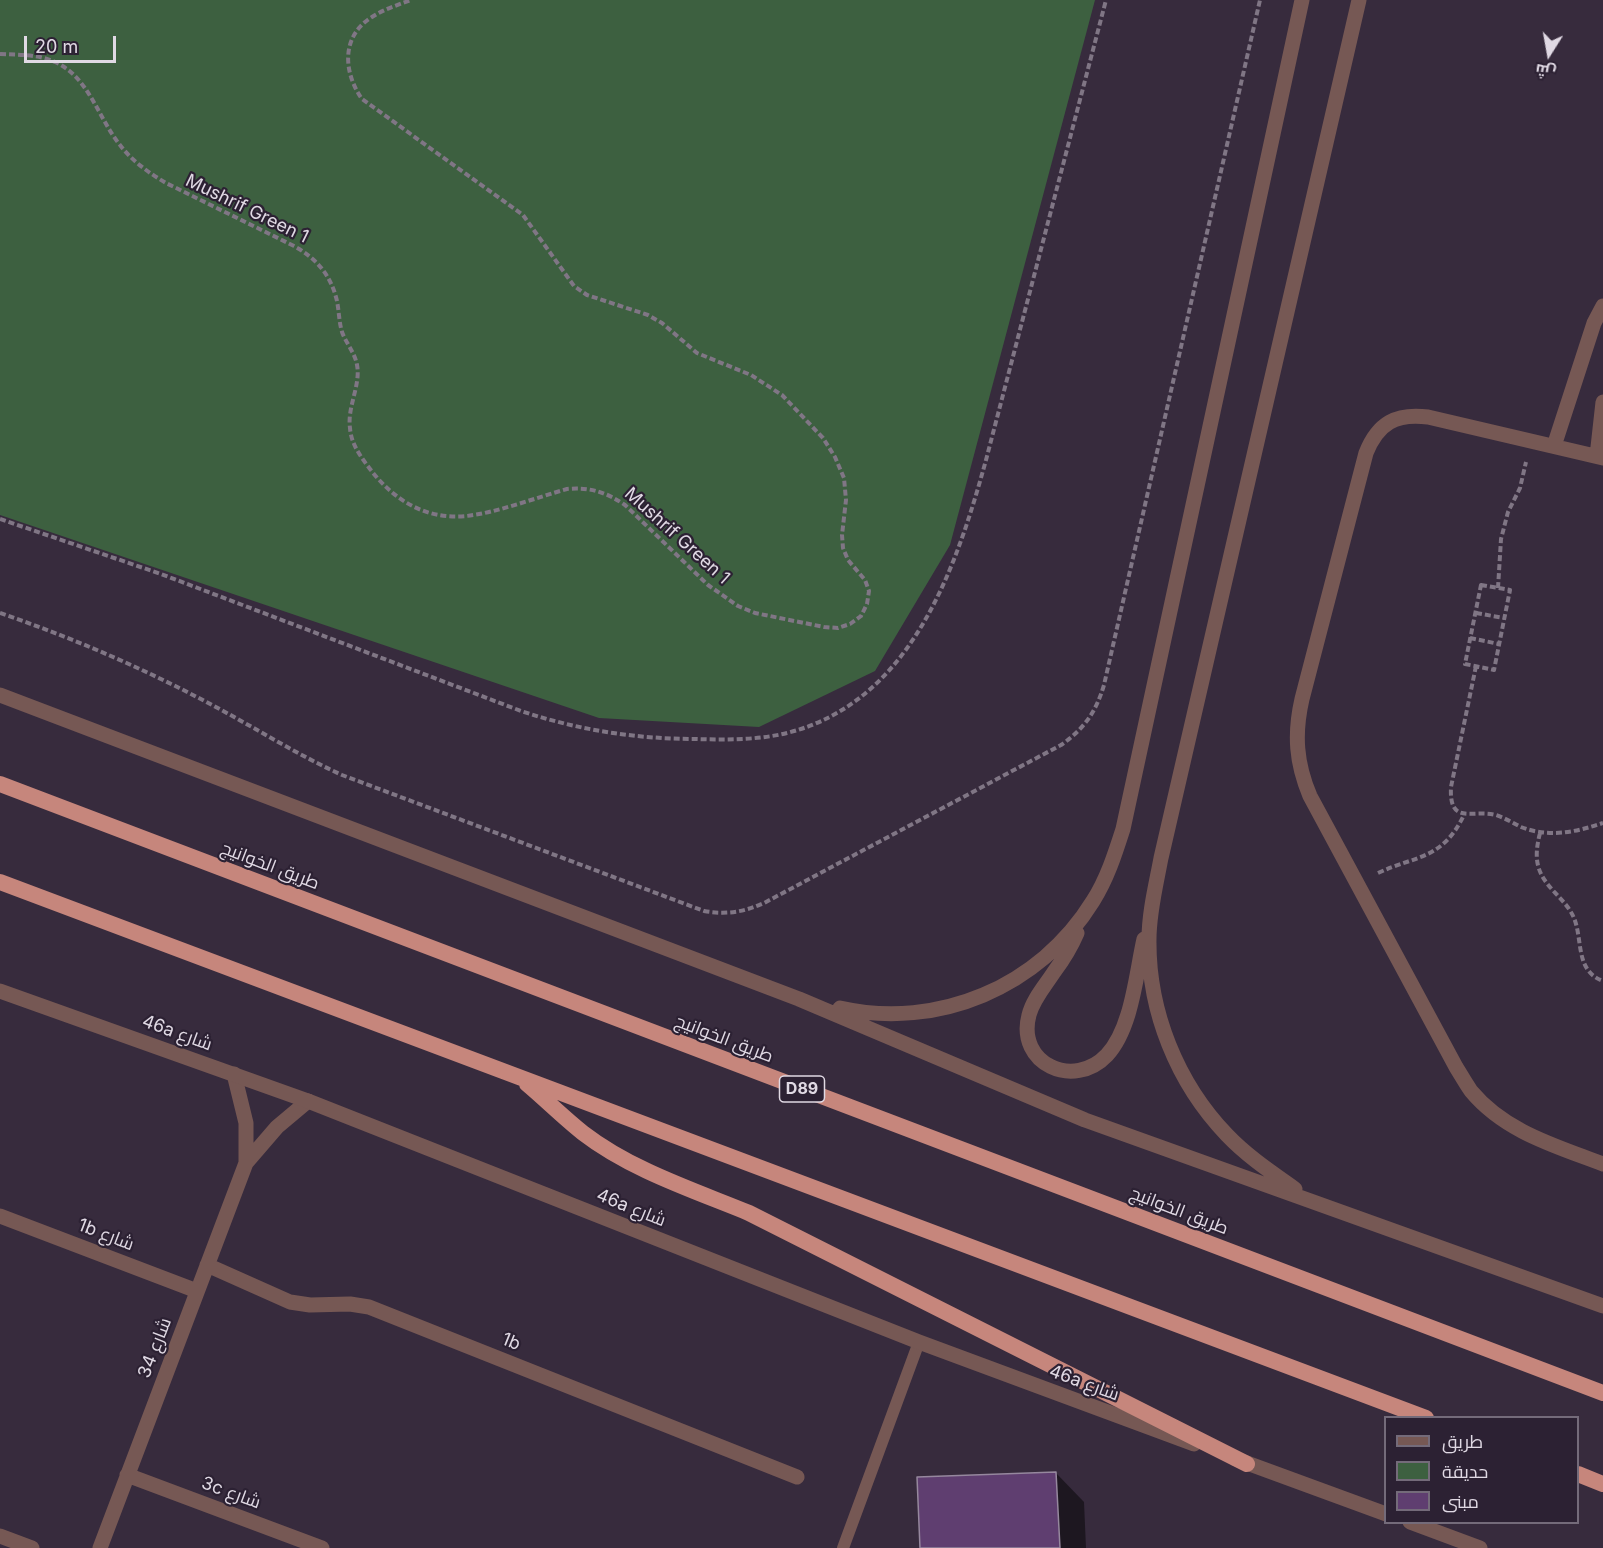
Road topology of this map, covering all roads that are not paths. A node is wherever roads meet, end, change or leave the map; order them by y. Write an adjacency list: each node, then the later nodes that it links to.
1 (1302, 0): 10 (street)
2 (1359, 0): 11 (street)
3 (1603, 306): 5 (street)
4 (1603, 402): 6 (street)
5 (1554, 446): 6 (street); 18 (street)
6 (1600, 457)
7 (0, 694): 13 (street)
8 (0, 784): 25 (highway, طريق الخوانيج / D89)
9 (0, 882): 15 (highway)
10 (1094, 901): 11 (street); 13 (street)
11 (1152, 903): 19 (street)
12 (0, 991): 14 (street, 46a شارع)
13 (799, 999): 19 (street)
14 (234, 1074): 16 (street, 46a شارع); 17 (street, شارع 34)
15 (517, 1076): 26 (highway); 27 (highway)
16 (308, 1101): 17 (street, شارع 34); 24 (street, 46a شارع)
17 (246, 1163): 21 (street, شارع 34)
18 (1603, 1164)
19 (1307, 1198): 23 (street)
20 (0, 1216): 22 (street, 1b شارع)
21 (207, 1265): 22 (street, شارع 34); 30 (street, 1b)
22 (197, 1291): 29 (street, شارع 34)
23 (1603, 1306)
24 (919, 1342): 27 (street, 46a شارع); 38 (lane)
25 (1603, 1394)
26 (1421, 1416)
27 (1247, 1464): 32 (street, 46a شارع)
28 (1579, 1474): 31 (highway)
29 (127, 1475): 36 (street, شارع 34); 37 (street, 3c شارع)
30 (797, 1477)
31 (1603, 1484)
32 (1384, 1513)
33 (1415, 1524): 39 (street)
34 (0, 1536): 35 (street)
35 (32, 1548)
36 (100, 1548)
37 (322, 1548)
38 (843, 1548)
39 (1480, 1548)

